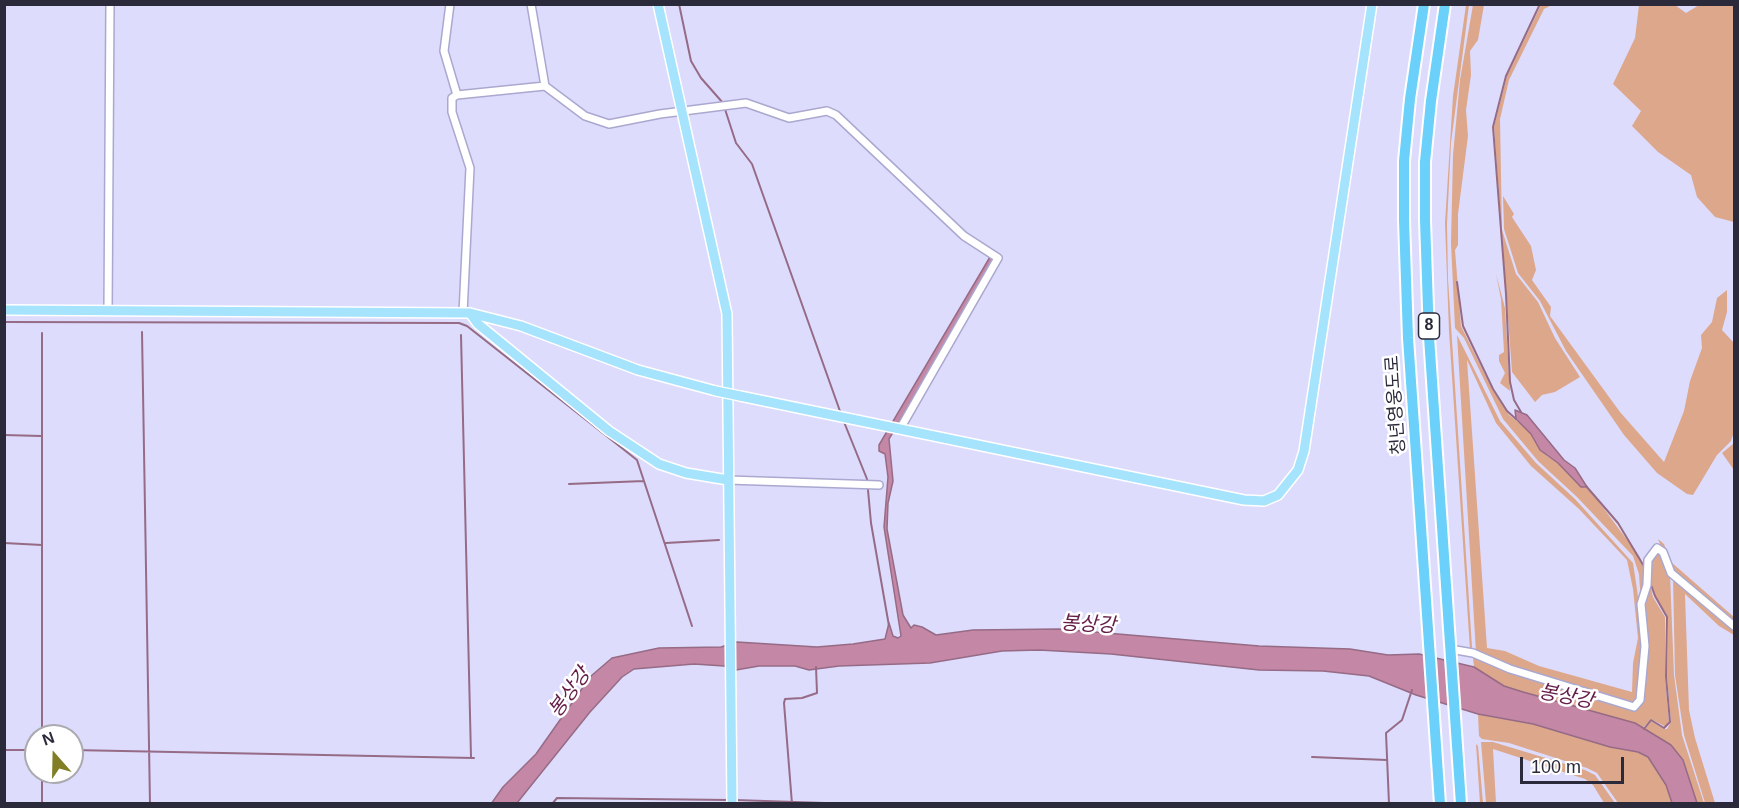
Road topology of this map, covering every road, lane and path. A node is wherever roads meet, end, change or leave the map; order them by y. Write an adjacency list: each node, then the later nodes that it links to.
1 (110, 4): 12 (street)
2 (450, 4): 9 (street)
3 (531, 4): 8 (street)
4 (658, 4): 10 (main road)
5 (1372, 4): 14 (main road)
6 (1424, 4): 20 (highway, 청년영웅도로 / 8)
7 (1445, 4): 18 (highway, 청년영웅도로 / 8)
8 (545, 86): 9 (street); 10 (street)
9 (457, 95): 13 (street)
10 (682, 112): 14 (street); 15 (main road)
11 (4, 310): 12 (main road)
12 (108, 311): 13 (main road)
13 (467, 313): 14 (main road, bridge); 15 (main road)
14 (898, 429)
15 (728, 473): 16 (street); 19 (main road)
16 (879, 485)
17 (1734, 626): 18 (street)
18 (1450, 649): 21 (highway, 청년영웅도로 / 8)
19 (732, 804)
20 (1440, 804)
21 (1461, 804)

